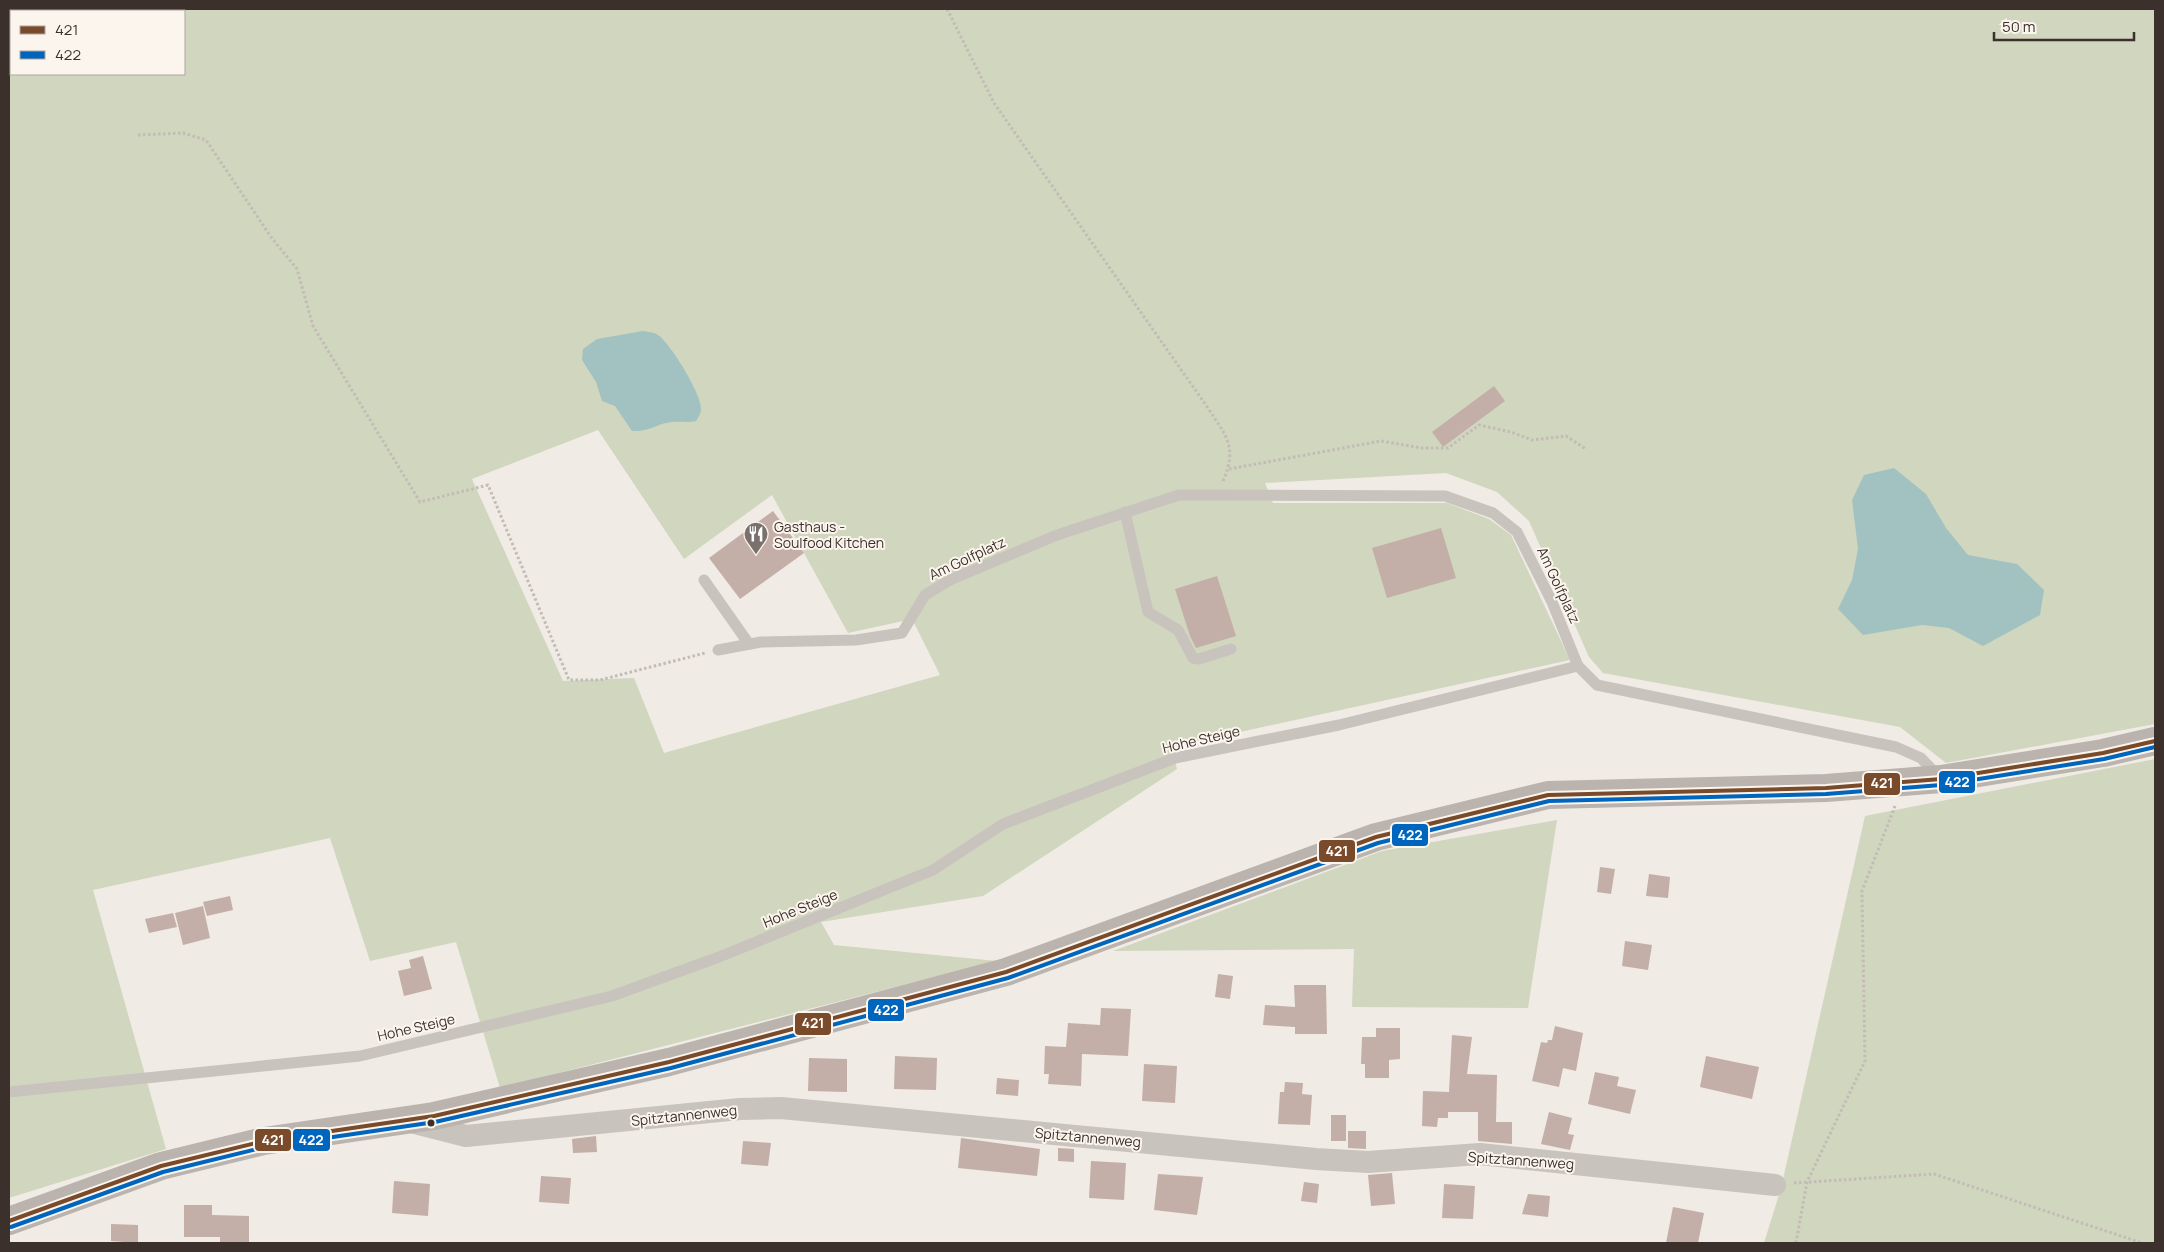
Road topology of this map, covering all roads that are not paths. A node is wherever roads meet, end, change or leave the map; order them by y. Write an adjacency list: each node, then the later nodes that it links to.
1 (1125, 512): 3 (lane, Am Golfplatz); 4 (lane); 6 (lane, Am Golfplatz)
2 (704, 580): 3 (lane)
3 (749, 644): 5 (lane, Am Golfplatz)
4 (1231, 649)
5 (718, 650)
6 (1578, 666): 8 (lane, Am Golfplatz); 9 (lane, Hohe Steige)
7 (2155, 742): 8 (main road)
8 (1941, 779): 10 (main road)
9 (9, 1092)
10 (402, 1120): 11 (street, Spitztannenweg); 12 (main road)
11 (1775, 1185)
12 (9, 1221)

